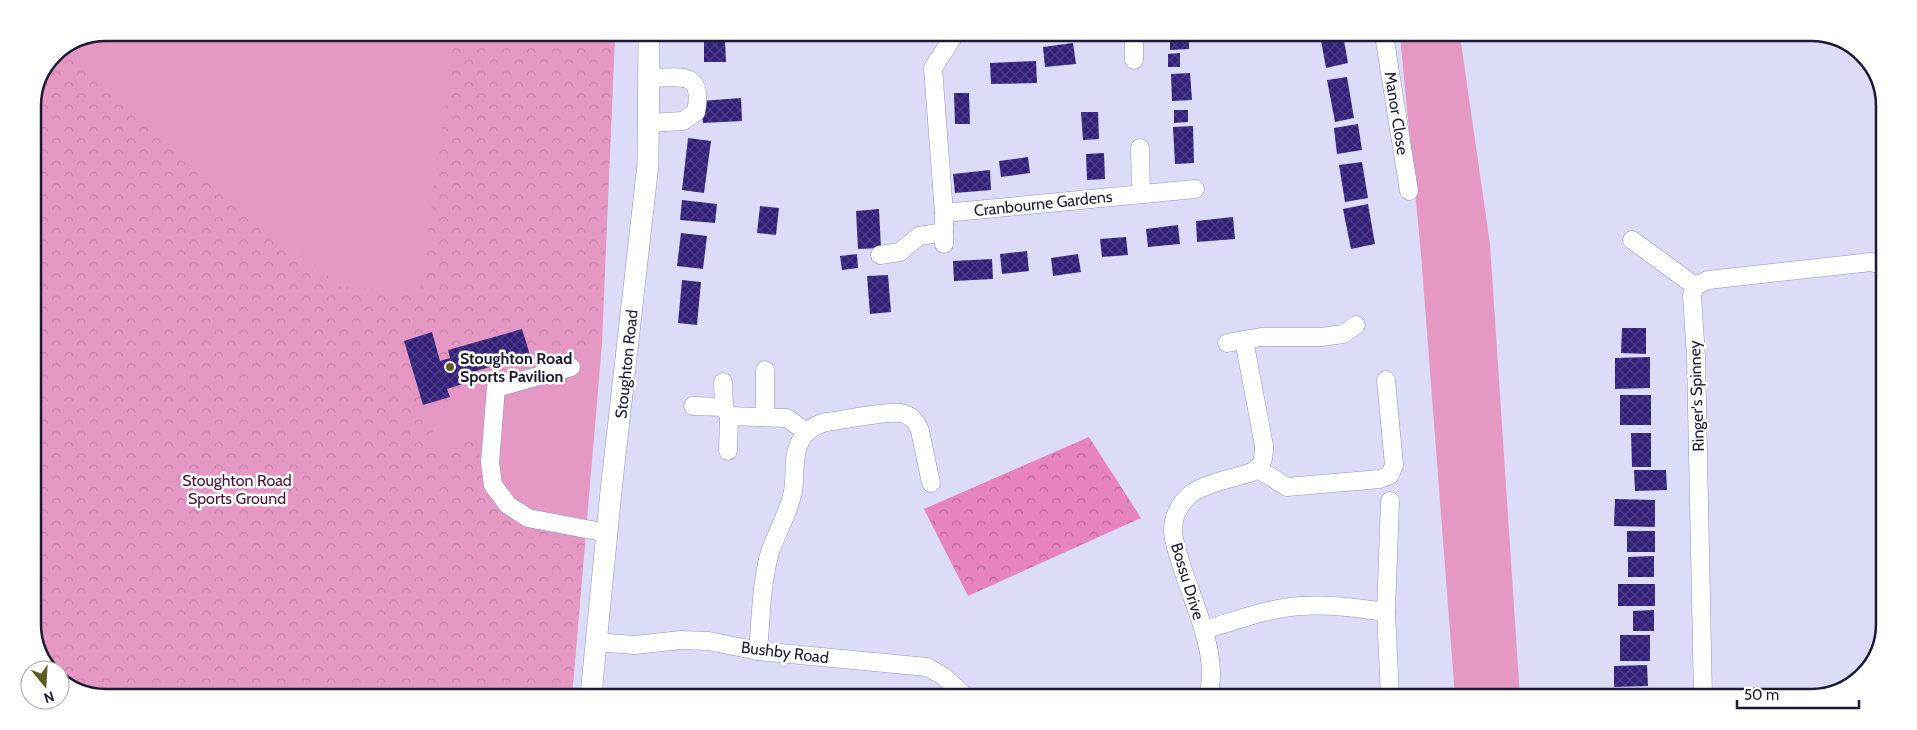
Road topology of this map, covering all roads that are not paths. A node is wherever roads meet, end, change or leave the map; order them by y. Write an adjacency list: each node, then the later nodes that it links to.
1 (649, 41): 6 (main road, Stoughton Road)
2 (950, 41): 12 (street)
3 (1134, 41): 5 (street)
4 (1385, 41): 10 (street, Manor Close)
5 (1134, 60)
6 (649, 78): 7 (main road, Stoughton Road); 7 (street)
7 (648, 123): 30 (main road, Stoughton Road)
8 (1140, 148): 11 (street)
9 (1195, 189): 11 (street, Cranbourne Gardens)
10 (1409, 191)
11 (1141, 193): 12 (street, Cranbourne Gardens)
12 (944, 213): 14 (street)
13 (1632, 240): 16 (street)
14 (880, 255)
15 (1876, 263): 16 (street)
16 (1695, 286): 39 (street, Ringer's Spinney)
17 (1356, 325): 27 (street)
18 (572, 368): 30 (street)
19 (765, 370): 24 (street)
20 (1386, 380): 27 (street)
21 (723, 382): 23 (street)
22 (693, 406): 23 (street)
23 (726, 412): 24 (street); 26 (street)
24 (765, 417): 25 (street)
25 (806, 432): 28 (street); 34 (street)
26 (728, 451)
27 (1258, 469): 32 (street, Bossu Drive)
28 (931, 482)
29 (1390, 502): 31 (street)
30 (607, 533): 33 (main road, Stoughton Road)
31 (1386, 612): 32 (street); 38 (street)
32 (1204, 630): 37 (street, Bossu Drive)
33 (596, 642): 34 (street, Bushby Road); 35 (main road, Stoughton Road)
34 (758, 652): 36 (street, Bushby Road)
35 (592, 689)
36 (957, 689)
37 (1210, 689)
38 (1390, 689)
39 (1703, 689)

